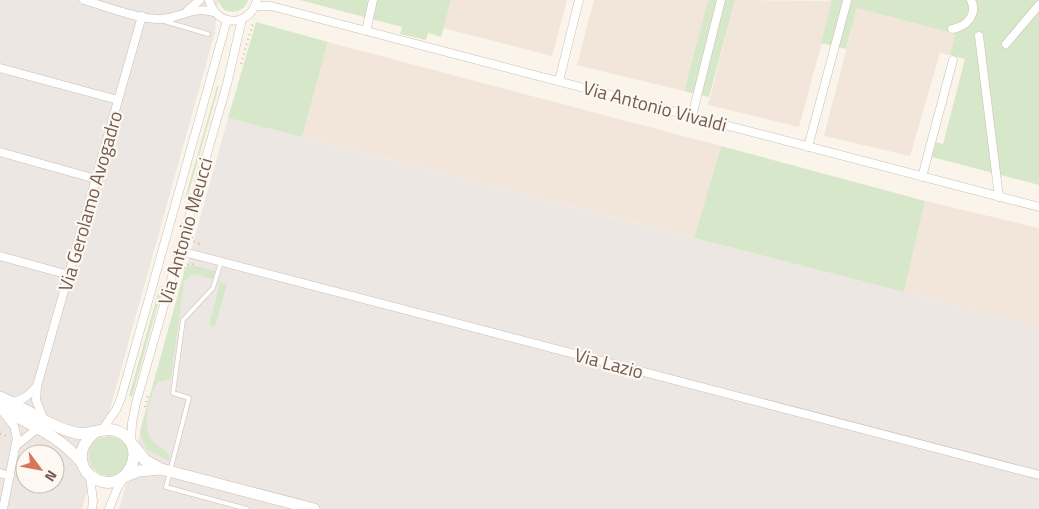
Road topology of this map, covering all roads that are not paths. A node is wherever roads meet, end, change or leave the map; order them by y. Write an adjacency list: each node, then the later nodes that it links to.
1 (84, 0): 13 (street)
2 (200, 0): 11 (street)
3 (209, 0): 12 (street)
4 (373, 0): 18 (street)
5 (579, 0): 24 (street)
6 (721, 0): 26 (street)
7 (971, 0): 17 (street)
8 (847, 1): 27 (street)
9 (257, 2): 15 (street); 18 (street, Via Antonio Vivaldi)
10 (1039, 5): 21 (street)
11 (187, 11): 12 (street); 14 (street)
12 (213, 12): 16 (street)
13 (142, 16): 14 (street); 25 (street, Via Gerolamo Avogadro)
14 (157, 19): 19 (lane)
15 (242, 19): 16 (street); 33 (street, Via Antonio Meucci)
16 (227, 20): 42 (street, Via Antonio Meucci)
17 (952, 29)
18 (366, 31): 24 (street, Via Antonio Vivaldi)
19 (208, 34)
20 (978, 36): 31 (street)
21 (1006, 44)
22 (953, 60): 29 (street)
23 (0, 68): 25 (street)
24 (559, 81): 26 (street, Via Antonio Vivaldi)
25 (118, 100): 30 (street, Via Gerolamo Avogadro)
26 (692, 116): 27 (street, Via Antonio Vivaldi)
27 (808, 147): 29 (street, Via Antonio Vivaldi)
28 (0, 152): 30 (street)
29 (922, 176): 31 (street, Via Antonio Vivaldi)
30 (96, 178): 36 (street, Via Gerolamo Avogadro)
31 (999, 197): 32 (street, Via Antonio Vivaldi)
32 (1039, 207)
33 (180, 251): 35 (street, Via Lazio); 44 (street, Via Antonio Meucci)
34 (0, 256): 36 (street)
35 (221, 262): 46 (lane); 48 (street, Via Lazio)
36 (69, 275): 37 (street, Via Gerolamo Avogadro)
37 (37, 386): 39 (street); 41 (street, Via Gerolamo Avogadro)
38 (0, 397): 39 (street)
39 (12, 402): 41 (street)
40 (0, 409): 41 (street); 43 (street)
41 (41, 424): 42 (street); 43 (street); 45 (street)
42 (98, 432): 44 (street); 45 (street)
43 (17, 441): 49 (street)
44 (131, 443): 46 (street); 51 (street)
45 (82, 463): 50 (street)
46 (165, 471): 51 (street); 52 (street); 56 (lane)
47 (0, 473): 49 (street)
48 (1039, 475)
49 (10, 476): 53 (street)
50 (90, 476): 51 (street); 54 (street)
51 (124, 477): 55 (street)
52 (293, 506): 57 (street)
53 (3, 509)
54 (92, 509)
55 (108, 509)
56 (247, 509)
57 (314, 509)

